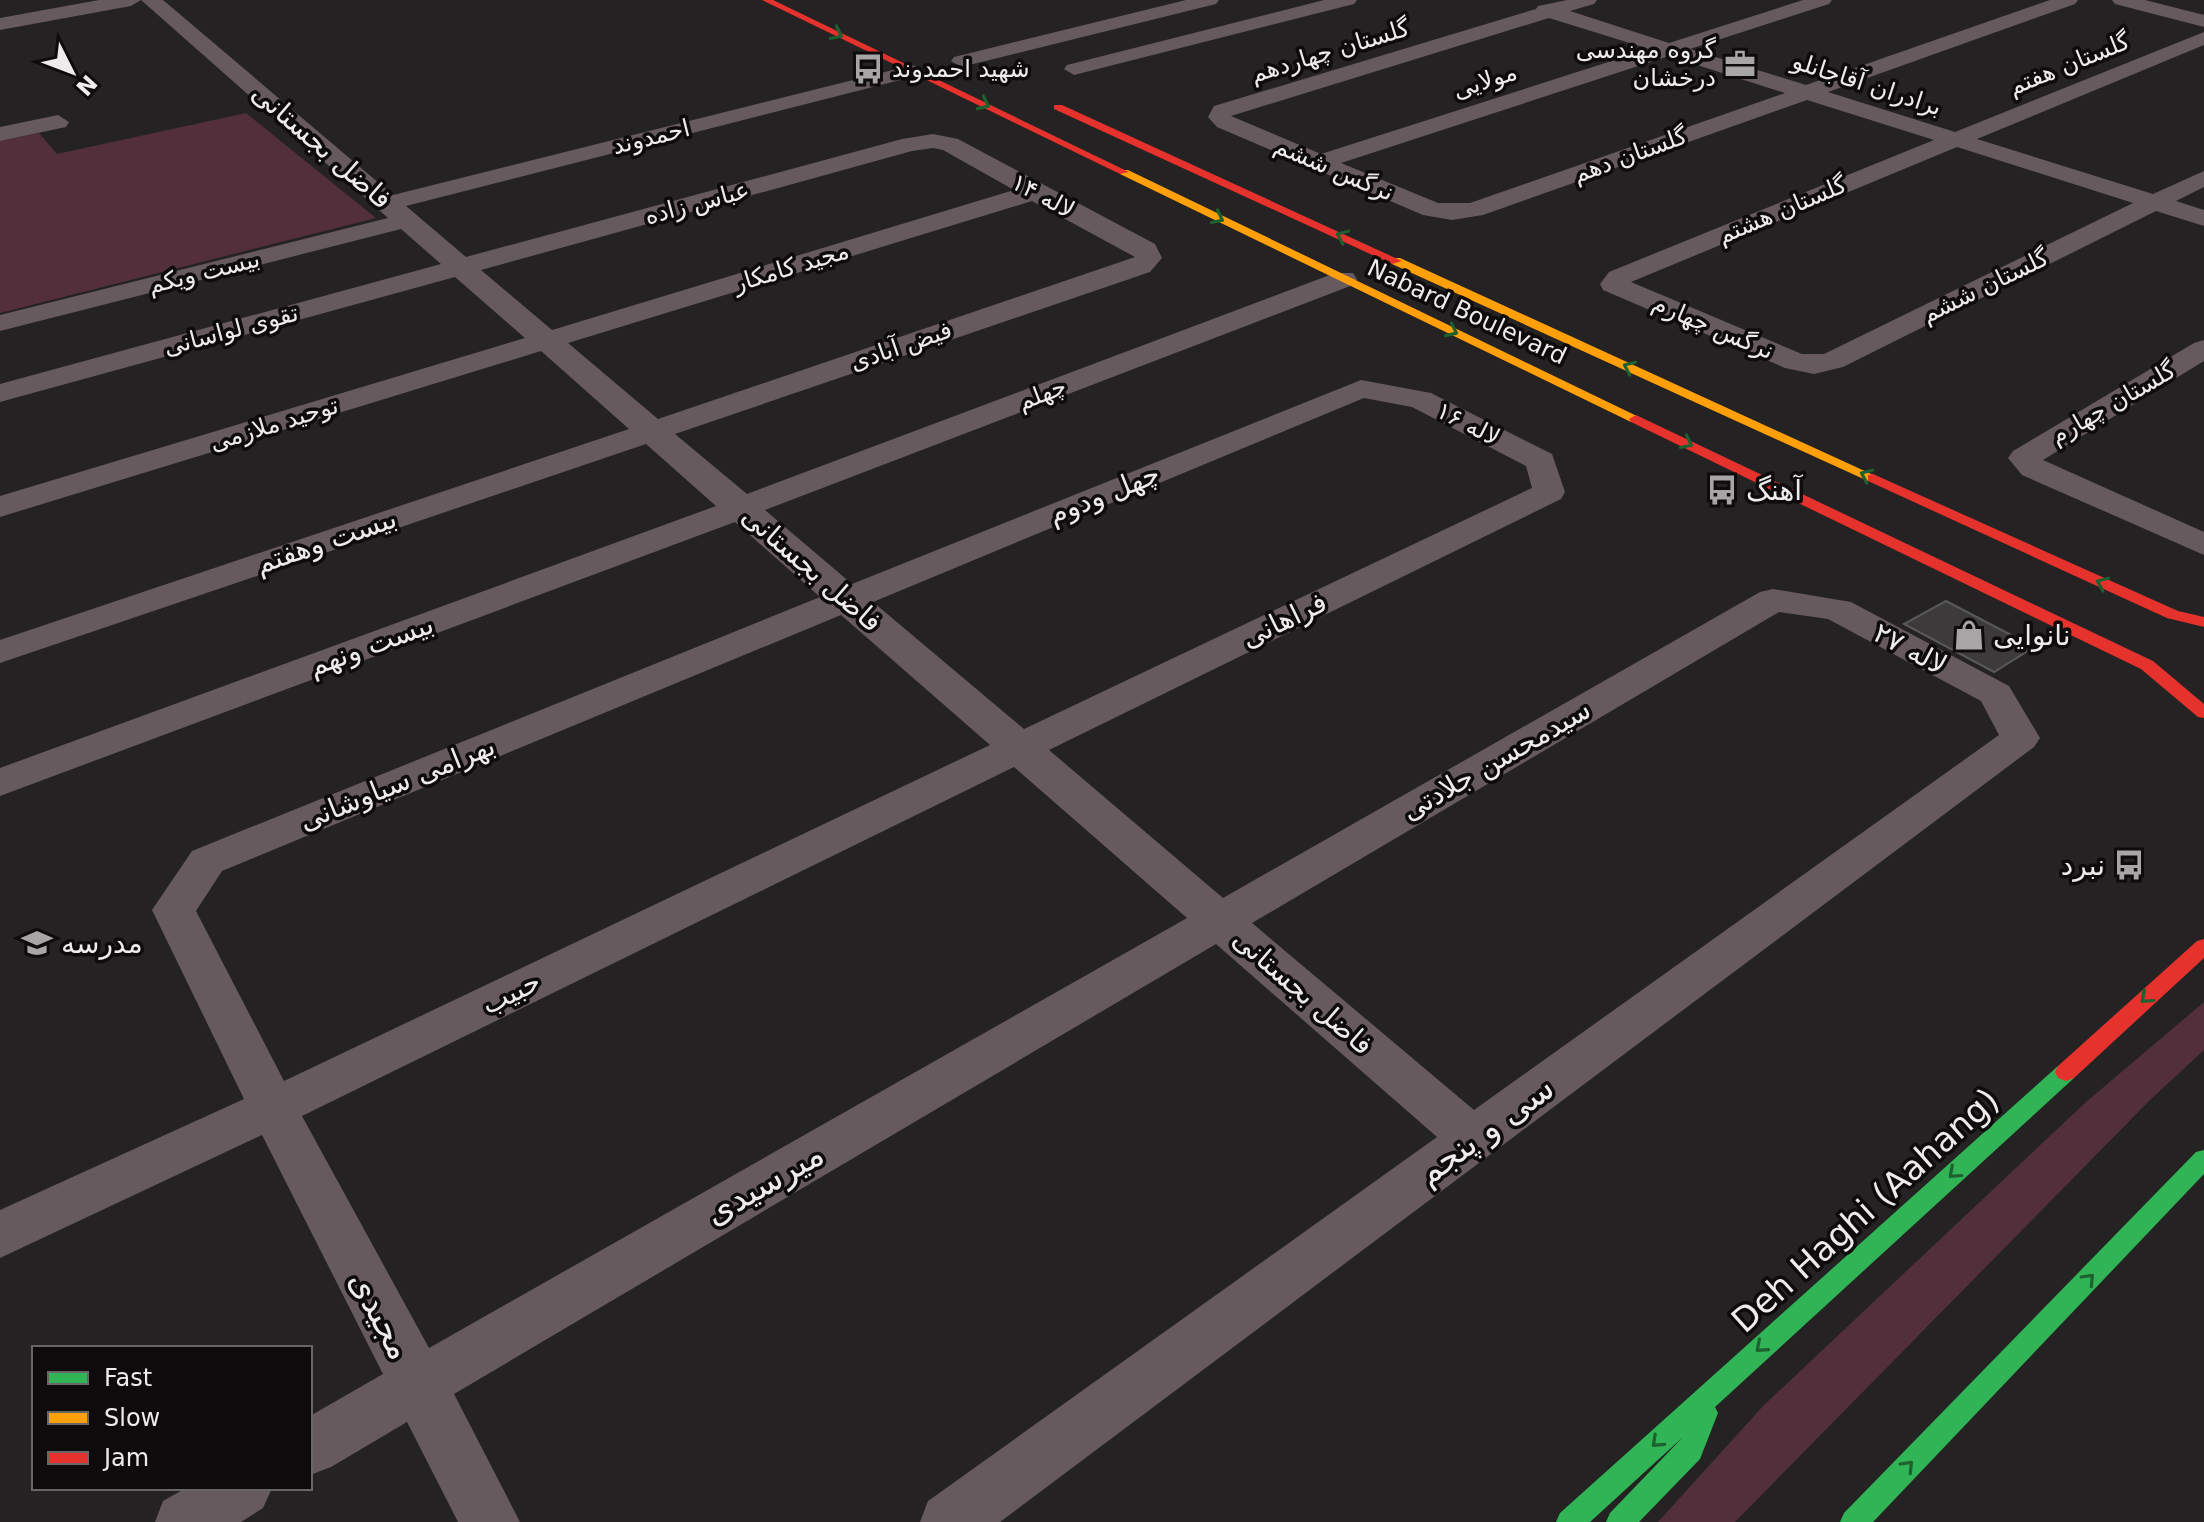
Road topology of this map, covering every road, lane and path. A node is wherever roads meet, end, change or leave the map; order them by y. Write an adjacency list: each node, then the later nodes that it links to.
1 (131, 0): 13 (street)
2 (151, 0): 31 (street, فاضل بجستانی)
3 (766, 0): 18 (main road, Nabard Boulevard, one-way to 18)
4 (1209, 0): 16 (street)
5 (1347, 0): 17 (street)
6 (1515, 0): 11 (street, برادران آقاجانلو)
7 (1587, 0): 11 (street, گلستان چهاردهم)
8 (1822, 0): 15 (street, مولایی)
9 (2068, 0): 20 (street, گلستان دهم)
10 (2122, 0): 12 (street)
11 (1550, 11): 15 (street, برادران آقاجانلو); 22 (street, گلستان چهاردهم)
12 (2204, 21)
13 (0, 24)
14 (2204, 38): 25 (street, گلستان هفتم)
15 (1668, 49): 20 (street, برادران آقاجانلو); 27 (street, مولایی)
16 (954, 58): 19 (main road)
17 (1074, 69)
18 (913, 71): 31 (street, احمدوند); 36 (main road, Nabard Boulevard, one-way to 36)
19 (985, 73)
20 (1806, 92): 25 (street, برادران آقاجانلو); 32 (street, گلستان دهم)
21 (1039, 98): 51 (main road, Nabard Boulevard, one-way to 21)
22 (1219, 117): 27 (street, نرگس ششم)
23 (58, 122): 24 (street)
24 (5, 126)
25 (1953, 139): 30 (street, برادران آقاجانلو); 37 (street, گلستان هشتم)
26 (933, 141): 29 (street, لاله ۱۴); 35 (street, عباس زاده)
27 (1317, 163): 32 (street, نرگس ششم)
28 (2204, 178): 30 (street, گلستان ششم)
29 (1034, 192): 34 (street, لاله ۱۴); 39 (street, مجید کامکار)
30 (2155, 203): 33 (street, برادران آقاجانلو); 41 (street, گلستان ششم)
31 (399, 212): 35 (street, فاضل بجستانی); 38 (street, بیست ویکم)
32 (1452, 213)
33 (2204, 218)
34 (1149, 258): 44 (street, فیض آبادی)
35 (462, 267): 39 (street, فاضل بجستانی); 43 (street, تقوی لواسانی)
36 (1344, 279): 47 (street, چهلم); 55 (main road, Nabard Boulevard, one-way to 55)
37 (1613, 284): 41 (street, نرگس چهارم)
38 (0, 323)
39 (548, 341): 44 (street, فاضل بجستانی); 46 (street, توحید ملازمی)
40 (2204, 349): 48 (street, گلستان چهارم)
41 (1814, 365)
42 (1361, 389): 45 (street, لاله ۱۶); 49 (street, چهل ودوم)
43 (0, 393)
44 (651, 430): 47 (street, فاضل بجستانی); 54 (street, بیست وهفتم)
45 (1549, 492): 59 (street, فراهانی)
46 (0, 507)
47 (741, 508): 49 (street, فاضل بجستانی); 60 (street, بیست ونهم)
48 (2204, 545)
49 (847, 599): 59 (street, فاضل بجستانی); 63 (street, بهرامی سیاوشانی)
50 (1773, 600): 58 (street, لاله ۲۷); 61 (street, سیدمحسن جلادتی)
51 (2173, 615): 52 (main road); 53 (main road)
52 (2204, 622)
53 (2204, 630)
54 (0, 652)
55 (2147, 665): 56 (main road); 57 (main road)
56 (2204, 689)
57 (2204, 713)
58 (2020, 738): 64 (street, سی و پنجم)
59 (1020, 748): 61 (street, فاضل بجستانی); 63 (street, حبیب)
60 (0, 783)
61 (1219, 920): 64 (street, فاضل بجستانی); 67 (street, میرسیدی)
62 (2204, 946): 68 (main road, Deh Haghi (Aahang), one-way to 68)
63 (273, 1108): 66 (street, حبیب); 67 (street, مجیدی)
64 (1473, 1139): 73 (street, سی و پنجم)
65 (2204, 1159): 76 (main road, one-way to 65)
66 (0, 1235)
67 (417, 1384): 69 (street, میرسیدی); 72 (street, مجیدی)
68 (1714, 1389): 74 (main road, Deh Haghi (Aahang), one-way to 74); 75 (main road)
69 (312, 1446)
70 (239, 1490): 71 (street)
71 (185, 1522)
72 (490, 1522)
73 (950, 1522)
74 (1570, 1522)
75 (1620, 1522)
76 (1854, 1522)

